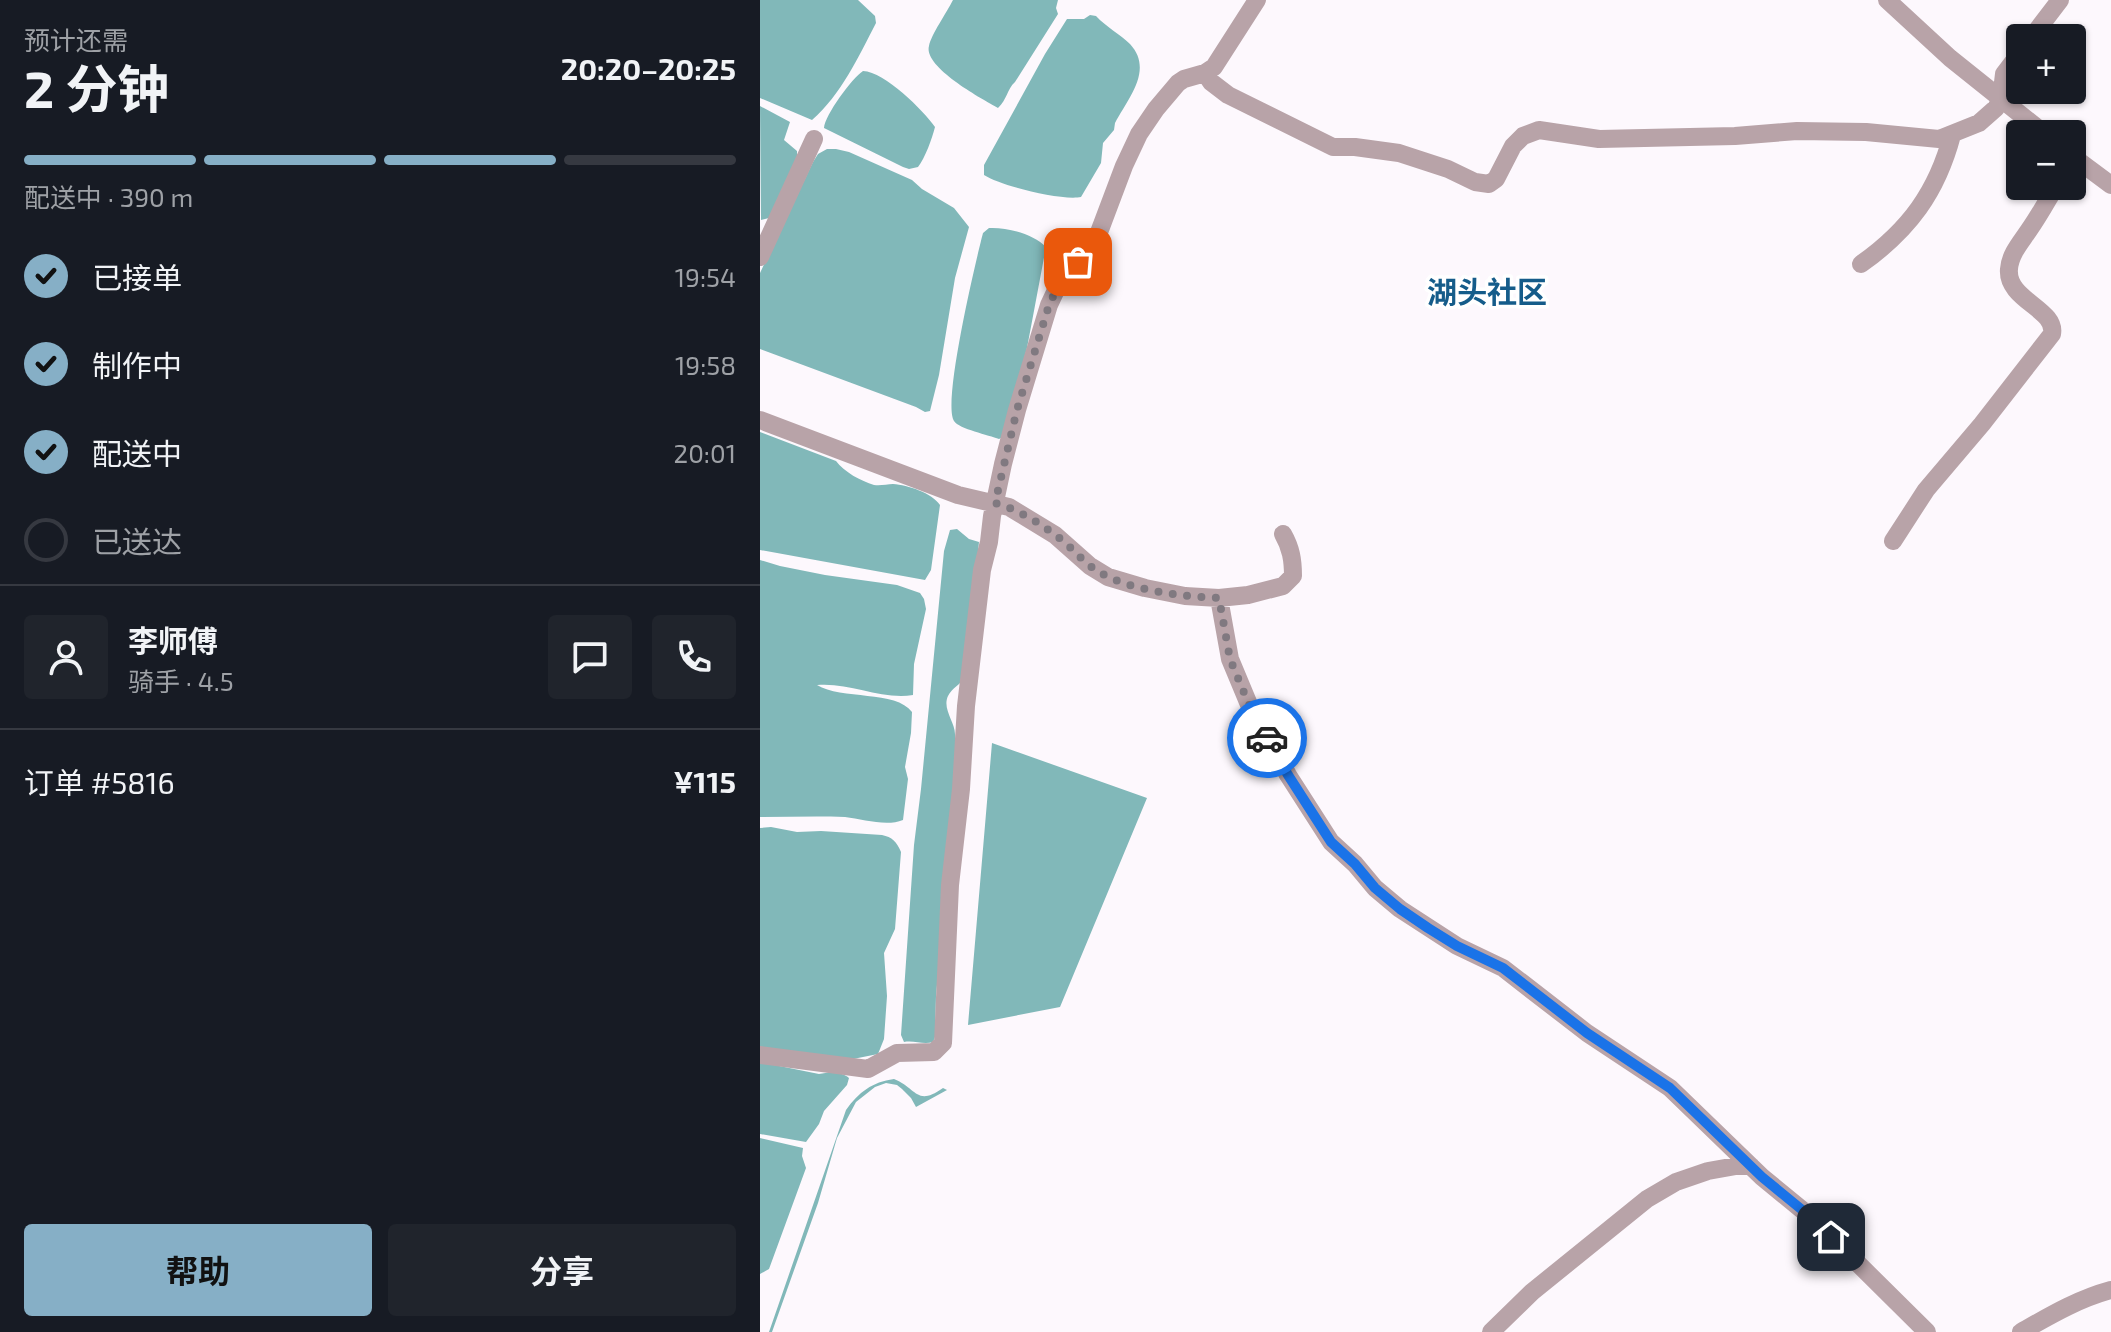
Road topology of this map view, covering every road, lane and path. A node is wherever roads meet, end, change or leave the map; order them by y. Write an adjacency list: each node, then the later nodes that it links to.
1 (1257, 0): 6 (street)
2 (1887, 0): 7 (street)
3 (2060, 0): 4 (street)
4 (2042, 24)
5 (2006, 71): 7 (street)
6 (1205, 73): 9 (street); 17 (street)
7 (2001, 99): 8 (street); 9 (street)
8 (2027, 120)
9 (1952, 135): 15 (street)
10 (814, 139): 14 (street)
11 (2086, 166): 12 (street)
12 (2111, 185)
13 (2047, 200): 19 (street)
14 (760, 257)
15 (1861, 264)
16 (760, 420): 17 (street)
17 (995, 503): 20 (street); 21 (street)
18 (1283, 534): 20 (street)
19 (1893, 541)
20 (1219, 598): 22 (street)
21 (760, 1055)
22 (1751, 1166): 24 (street); 25 (street)
23 (2111, 1290): 26 (street)
24 (1491, 1332)
25 (1927, 1332)
26 (2021, 1332)

